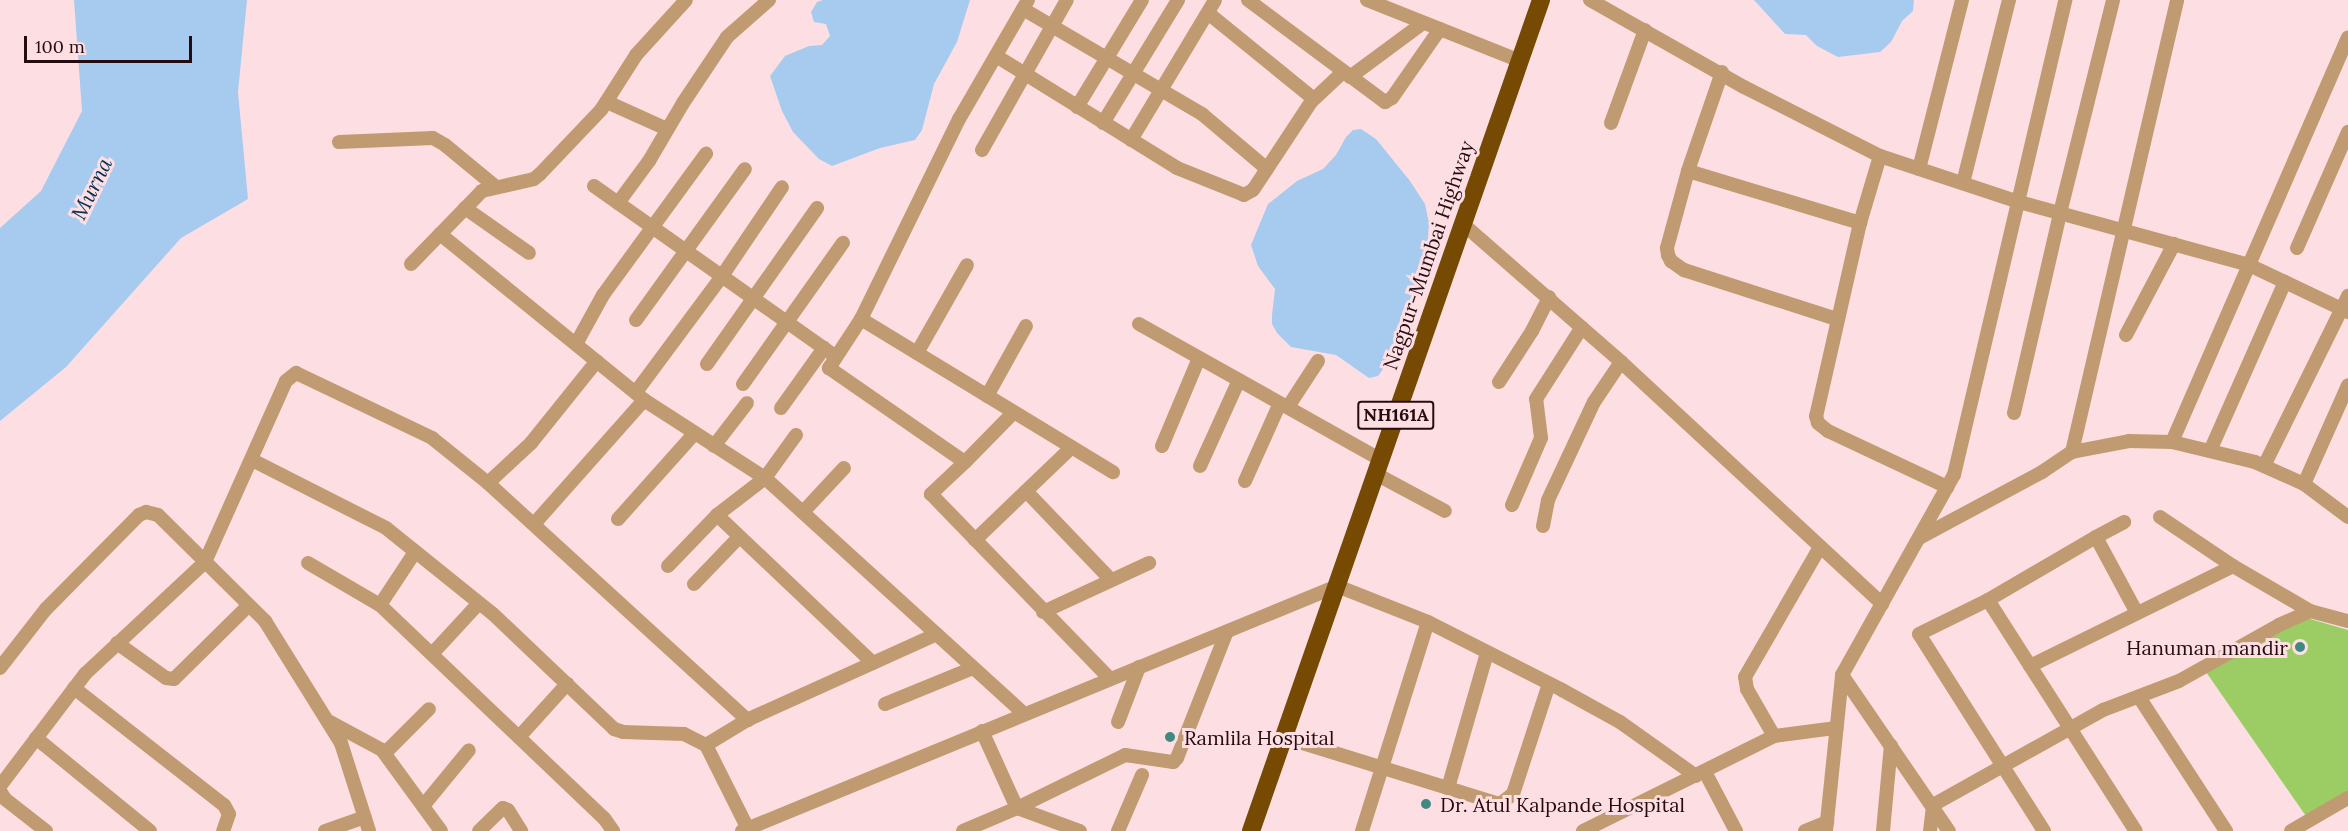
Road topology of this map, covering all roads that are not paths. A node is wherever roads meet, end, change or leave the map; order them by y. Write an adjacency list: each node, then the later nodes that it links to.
1 (686, 0): 32 (street)
2 (769, 0): 36 (street)
3 (1067, 0): 19 (street)
4 (1142, 0): 24 (street)
5 (1178, 0): 27 (street)
6 (1215, 0): 17 (street)
7 (1248, 0): 28 (street)
8 (1367, 0): 18 (street)
9 (1541, 0): 25 (highway, Nagpur-Mumbai Highway / NH161A)
10 (1590, 0): 21 (street)
11 (1962, 0): 45 (street)
12 (2009, 0): 47 (street)
13 (2065, 0): 51 (street)
14 (2113, 0): 55 (street)
15 (2177, 0): 59 (street)
16 (1025, 4): 19 (street); 23 (street)
17 (1208, 13): 30 (street); 31 (street)
18 (1423, 22): 20 (street); 28 (street)
19 (1053, 25): 24 (street); 29 (street)
20 (1440, 29): 25 (street); 28 (street)
21 (1646, 30): 26 (street); 35 (street)
22 (2348, 38): 68 (street)
23 (996, 56): 29 (street); 75 (street)
24 (1108, 57): 27 (street); 33 (street)
25 (1520, 61): 57 (highway, Nagpur-Mumbai Highway / NH161A)
26 (1722, 72): 42 (street); 46 (street)
27 (1134, 73): 30 (street); 34 (street)
28 (1347, 74): 31 (street)
29 (1025, 75): 33 (street); 40 (street)
30 (1161, 90): 38 (street); 44 (street)
31 (1314, 99): 44 (street)
32 (607, 102): 36 (street); 49 (street)
33 (1077, 107): 34 (street)
34 (1103, 123): 38 (street)
35 (1611, 123)
36 (667, 129): 52 (street)
37 (2348, 132): 63 (street)
38 (1131, 140): 44 (street)
39 (339, 142): 49 (street)
40 (982, 150)
41 (706, 154): 58 (street)
42 (1880, 156): 45 (street); 56 (street)
43 (745, 169): 64 (street)
44 (1267, 169)
45 (1919, 169): 47 (street)
46 (1688, 171): 56 (street); 76 (street)
47 (1963, 183): 51 (street)
48 (594, 186): 52 (street)
49 (496, 187): 53 (street)
50 (782, 187): 69 (street)
51 (2019, 202): 55 (street); 122 (street)
52 (618, 203): 58 (street)
53 (465, 208): 60 (street); 65 (street)
54 (817, 208): 73 (street)
55 (2060, 213): 59 (street); 102 (street)
56 (1860, 223): 76 (street)
57 (1463, 224): 72 (street); 115 (highway, Nagpur-Mumbai Highway / NH161A)
58 (653, 227): 64 (street); 83 (street)
59 (2122, 231): 62 (street); 110 (street)
60 (440, 234): 66 (street); 83 (street)
61 (843, 243): 78 (street)
62 (2174, 244): 68 (street); 82 (street)
63 (2297, 248)
64 (686, 251): 69 (street); 77 (street)
65 (529, 253)
66 (411, 264)
67 (967, 265): 85 (street)
68 (2249, 265): 70 (street); 105 (street)
69 (722, 276): 73 (street); 96 (street)
70 (2285, 282): 74 (street); 109 (street)
71 (2348, 296): 74 (street)
72 (1549, 297): 81 (street); 93 (street)
73 (754, 299): 78 (street); 91 (street)
74 (2345, 311): 114 (street)
75 (861, 319): 85 (street); 86 (street)
76 (1837, 319): 122 (street)
77 (636, 320)
78 (787, 322): 84 (street); 94 (street)
79 (1138, 324): 87 (street)
80 (1026, 326): 97 (street)
81 (1582, 327): 90 (street); 124 (street)
82 (2126, 334)
83 (576, 344): 88 (street)
84 (824, 348): 86 (street); 100 (street)
85 (917, 353): 97 (street)
86 (836, 357): 112 (street)
87 (1199, 358): 92 (street); 107 (street)
88 (597, 361): 96 (street); 120 (street)
89 (1318, 362): 99 (street)
90 (1621, 362): 133 (street); 138 (street)
91 (707, 364)
92 (1239, 380): 99 (street); 113 (street)
93 (1500, 382)
94 (743, 384)
95 (2348, 385): 121 (street)
96 (640, 396): 103 (street); 132 (street)
97 (987, 396): 101 (street)
98 (747, 403): 106 (street)
99 (1284, 405): 115 (street); 119 (street)
100 (781, 408)
101 (1013, 412): 108 (street); 112 (street)
102 (2014, 413)
103 (695, 433): 106 (street); 130 (street)
104 (796, 435): 118 (street)
105 (2172, 442): 109 (street); 110 (street)
106 (714, 446): 118 (street)
107 (1162, 446)
108 (1072, 447): 117 (street); 123 (street)
109 (2210, 451): 114 (street)
110 (2072, 452): 136 (street)
111 (252, 460): 120 (street); 139 (street); 140 (street)
112 (965, 462): 137 (street)
113 (1200, 466)
114 (2264, 466): 121 (street)
115 (1378, 467): 125 (street); 147 (highway, Nagpur-Mumbai Highway / NH161A)
116 (844, 468): 126 (street)
117 (1113, 472)
118 (765, 478): 126 (street); 127 (street)
119 (1245, 481)
120 (488, 483): 132 (street)
121 (2304, 484): 129 (street)
122 (1947, 487): 136 (street)
123 (1026, 491): 137 (street); 145 (street)
124 (1512, 505)
125 (1445, 511)
126 (803, 512): 159 (street)
127 (717, 515): 134 (street); 143 (street)
128 (2160, 517): 144 (street)
129 (2348, 517)
130 (618, 519)
131 (2124, 522): 135 (street)
132 (534, 524): 178 (street)
133 (1543, 526)
134 (739, 537): 146 (street); 163 (street)
135 (2096, 537): 148 (street); 155 (street)
136 (1919, 538): 150 (street)
137 (975, 540): 154 (street)
138 (1820, 547): 150 (street); 184 (street)
139 (415, 552): 149 (street); 152 (street)
140 (206, 562): 151 (street); 160 (street); 166 (street)
141 (308, 563): 152 (street)
142 (1149, 563): 145 (street)
143 (668, 566)
144 (2233, 566): 153 (street); 155 (street)
145 (1111, 580): 154 (street)
146 (694, 584)
147 (1337, 586): 156 (street); 158 (street); 185 (highway, Nagpur-Mumbai Highway / NH161A)
148 (1988, 600): 164 (street); 191 (street)
149 (479, 603): 162 (street); 170 (street)
150 (1882, 604): 168 (street)
151 (249, 605): 160 (street); 177 (street)
152 (380, 605): 162 (street)
153 (2310, 611): 157 (street); 173 (street)
154 (1043, 612): 169 (street)
155 (2137, 613): 164 (street)
156 (1428, 622): 161 (street); 192 (street)
157 (2347, 624)
158 (1227, 631): 165 (street); 200 (street)
159 (937, 634): 163 (street); 167 (street)
160 (117, 643): 172 (street)
161 (1487, 653): 171 (street); 195 (street)
162 (432, 654): 183 (street)
163 (873, 663): 178 (street)
164 (2030, 666): 181 (street)
165 (1140, 667): 169 (street); 179 (street)
166 (0, 668)
167 (973, 668): 174 (street); 176 (street)
168 (1842, 675): 180 (street); 188 (street)
169 (1110, 679): 176 (street)
170 (567, 684): 183 (street); 187 (street)
171 (1549, 684): 193 (street); 195 (street)
172 (74, 688): 186 (street); 206 (street)
173 (2139, 698): 181 (street); 226 (street)
174 (885, 704)
175 (429, 709): 190 (street)
176 (1024, 714): 182 (street)
177 (326, 720): 190 (street); 201 (street)
178 (748, 720): 187 (street)
179 (1118, 722)
180 (1836, 728): 184 (street); 202 (street)
181 (2070, 729): 191 (street); 225 (street)
182 (982, 731): 200 (street); 204 (street)
183 (519, 736): 212 (street)
184 (1774, 736): 193 (street)
185 (1283, 737): 192 (street); 216 (highway, Nagpur-Mumbai Highway / NH161A)
186 (36, 738): 196 (street); 205 (street)
187 (706, 745): 204 (street)
188 (1891, 745): 198 (street); 221 (street)
189 (469, 750): 199 (street)
190 (385, 753): 199 (street)
191 (2002, 764): 198 (street); 224 (street)
192 (1382, 769): 195 (street); 217 (street)
193 (1701, 774): 218 (street); 219 (street)
194 (1142, 775): 215 (street)
195 (1448, 788)
196 (0, 792): 203 (street)
197 (2348, 798): 227 (street)
198 (1933, 805): 222 (street); 223 (street)
199 (423, 806): 209 (street)
200 (1017, 808): 213 (street); 214 (street)
201 (365, 817): 207 (street); 208 (street)
202 (1827, 826): 220 (street)
203 (43, 830)
204 (746, 830)
205 (150, 831)
206 (223, 831)
207 (325, 831)
208 (369, 831)
209 (441, 831)
210 (479, 831): 211 (street)
211 (521, 831)
212 (613, 831)
213 (963, 831)
214 (1080, 831)
215 (1118, 831)
216 (1251, 831)
217 (1362, 831)
218 (1583, 831)
219 (1736, 831)
220 (1804, 831)
221 (1883, 831)
222 (1930, 831)
223 (1949, 831)
224 (2044, 831)
225 (2136, 831)
226 (2226, 831)
227 (2291, 831)

